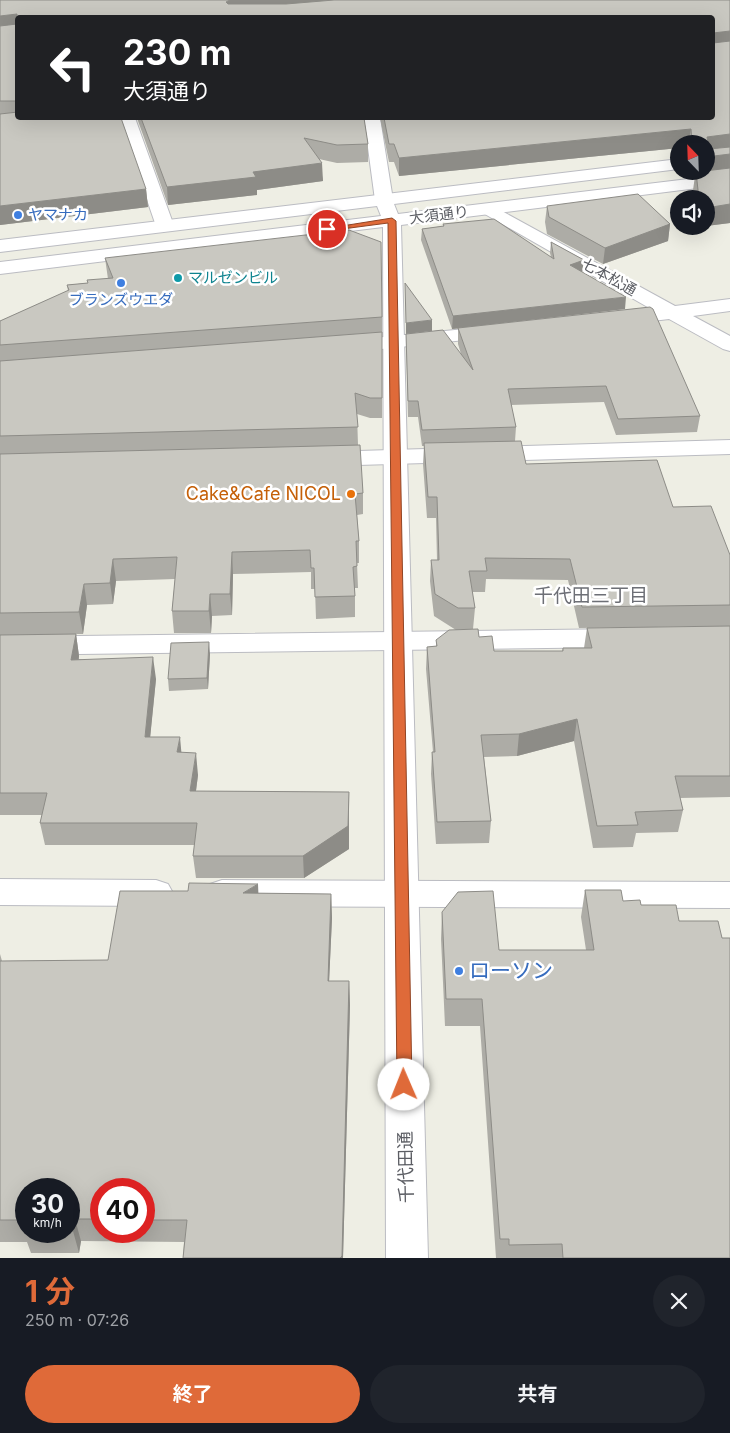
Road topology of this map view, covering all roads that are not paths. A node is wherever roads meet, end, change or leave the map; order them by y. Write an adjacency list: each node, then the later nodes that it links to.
1 (129, 120): 7 (street)
2 (372, 120): 5 (street)
3 (670, 165): 5 (street, 大須通り)
4 (730, 179): 6 (street, 大須通り)
5 (384, 200): 7 (street, 大須通り); 8 (street, 千代田通)
6 (488, 209): 8 (street, 大須通り); 12 (street, 七本松通)
7 (165, 226): 9 (street, 大須通り)
8 (392, 228): 10 (street, 大須通り); 15 (street, 千代田通)
9 (0, 246)
10 (0, 268)
11 (730, 305): 12 (street)
12 (674, 313): 13 (street); 16 (street, 七本松通)
13 (605, 320)
14 (516, 330): 15 (street)
15 (394, 343): 17 (street); 19 (street, 千代田通)
16 (730, 344)
17 (325, 348)
18 (730, 447): 19 (street)
19 (395, 457): 20 (street); 22 (street, 千代田通)
20 (306, 459)
21 (650, 638): 22 (street)
22 (398, 641): 23 (street); 25 (street, 千代田通)
23 (0, 646)
24 (0, 892): 25 (street)
25 (402, 894): 26 (street); 27 (street, 千代田通)
26 (730, 895)
27 (407, 1258)

